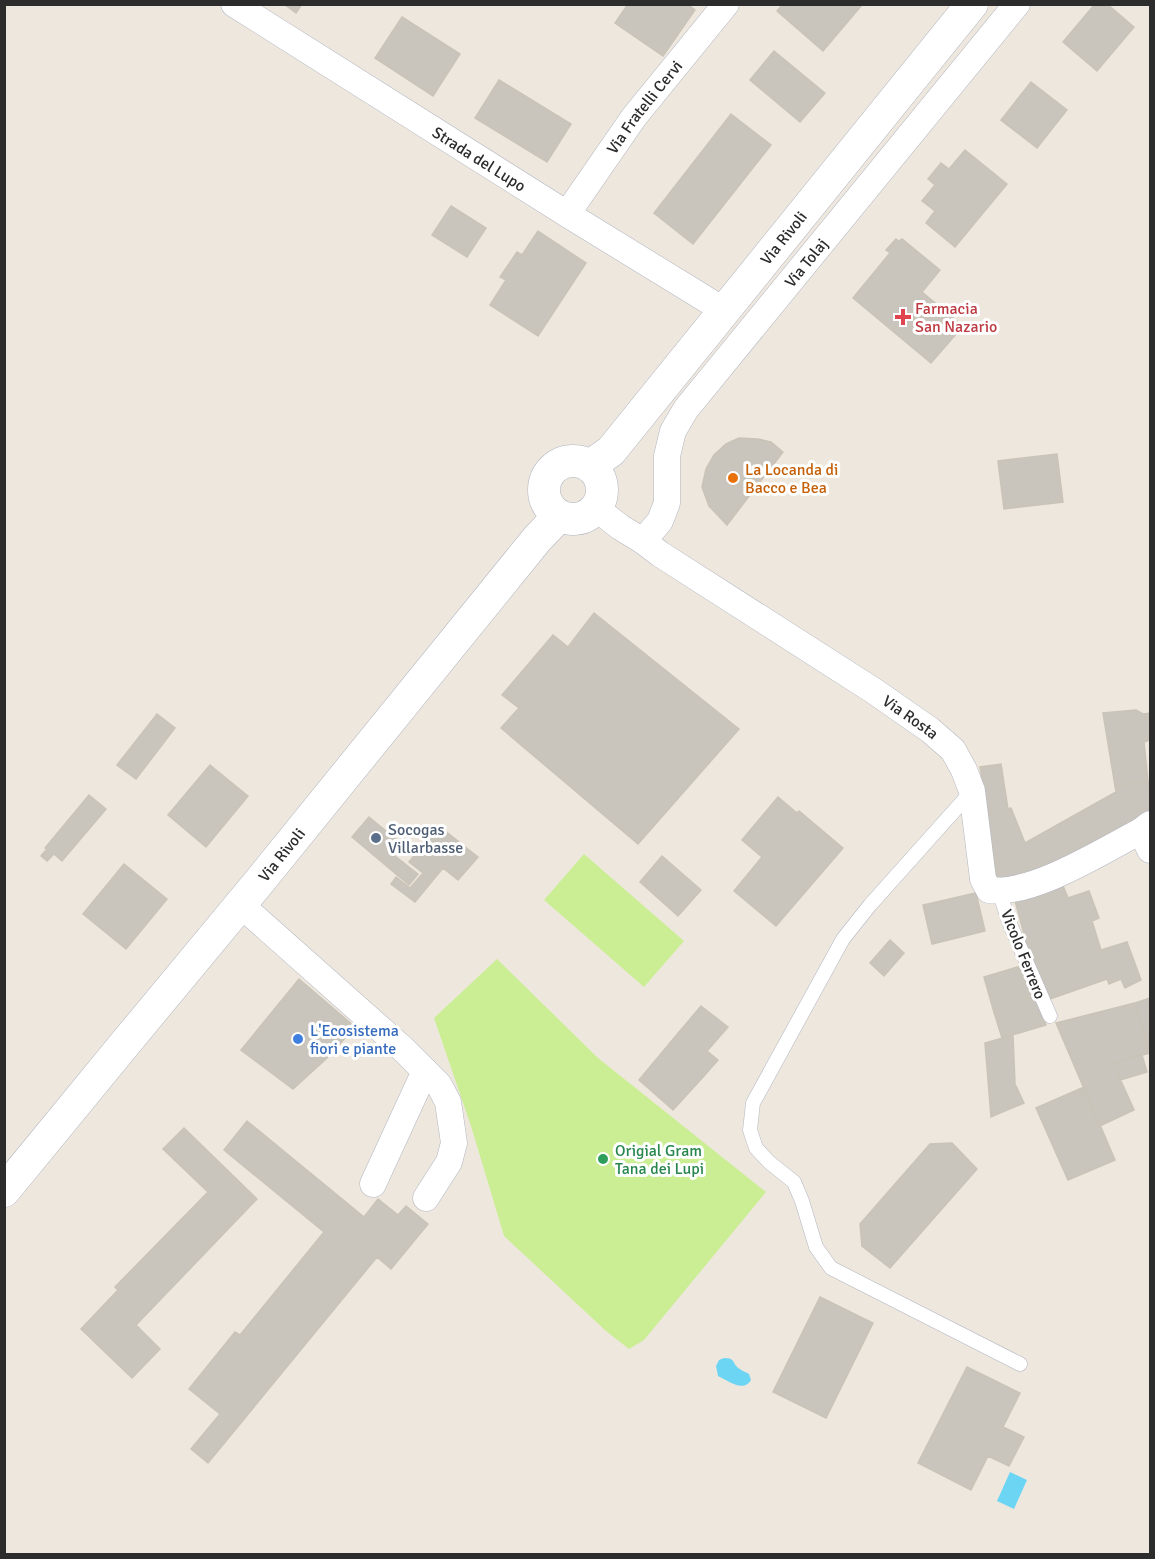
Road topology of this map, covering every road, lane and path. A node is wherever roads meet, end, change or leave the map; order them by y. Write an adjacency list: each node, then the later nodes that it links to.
1 (234, 4): 5 (street, Strada del Lupo)
2 (726, 4): 5 (street, Via Fratelli Cervi)
3 (972, 4): 6 (street, Via Rivoli)
4 (1017, 4): 10 (street, Via Tolaj)
5 (567, 214): 6 (street, Strada del Lupo)
6 (725, 311): 7 (street, Via Rivoli)
7 (590, 466): 8 (street); 9 (street)
8 (596, 507): 9 (street); 10 (street, Via Rosta)
9 (560, 516): 14 (street, Via Rivoli)
10 (643, 540): 11 (street, Via Rosta)
11 (972, 791): 13 (street, Via Rosta); 20 (lane)
12 (1147, 835): 13 (street)
13 (999, 891): 15 (lane, Vicolo Ferrero)
14 (241, 905): 16 (street); 18 (street, Via Rivoli)
15 (1050, 1016)
16 (425, 1071): 17 (street); 19 (street)
17 (373, 1184)
18 (4, 1191)
19 (426, 1197)
20 (1020, 1364)

